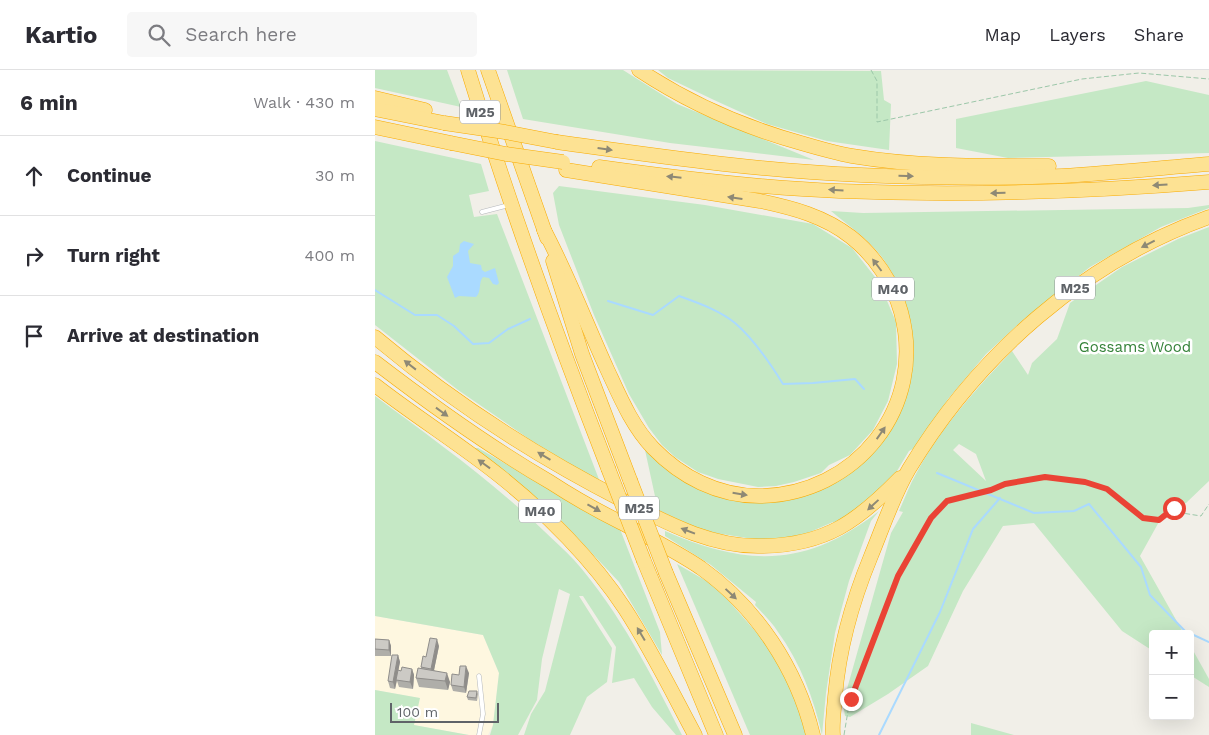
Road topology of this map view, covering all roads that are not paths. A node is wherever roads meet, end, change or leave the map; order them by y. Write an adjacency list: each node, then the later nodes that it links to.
1 (467, 70): 12 (highway, M25)
2 (489, 70): 15 (highway, M25)
3 (639, 70): 10 (highway)
4 (375, 98): 6 (highway)
5 (375, 109): 6 (highway)
6 (443, 118): 10 (highway, one-way to 10, bridge)
7 (375, 127): 9 (highway, M40, bridge)
8 (1209, 164): 10 (highway)
9 (565, 166): 11 (highway, M40, one-way to 9); 15 (highway, M40, one-way to 9)
10 (1123, 171)
11 (1209, 182)
12 (511, 204): 13 (lane); 23 (highway, M25, bridge)
13 (483, 212)
14 (1209, 217): 19 (highway, M25, one-way to 19)
15 (544, 230): 24 (highway, M25, bridge)
16 (375, 337): 19 (highway, M25, one-way to 16)
17 (375, 362): 25 (highway, M25, one-way to 25)
18 (375, 385): 22 (highway, M40, one-way to 18)
19 (908, 470): 26 (highway, M25)
20 (479, 676): 21 (lane)
21 (479, 735)
22 (695, 735)
23 (716, 735)
24 (735, 735)
25 (813, 735)
26 (833, 735)

